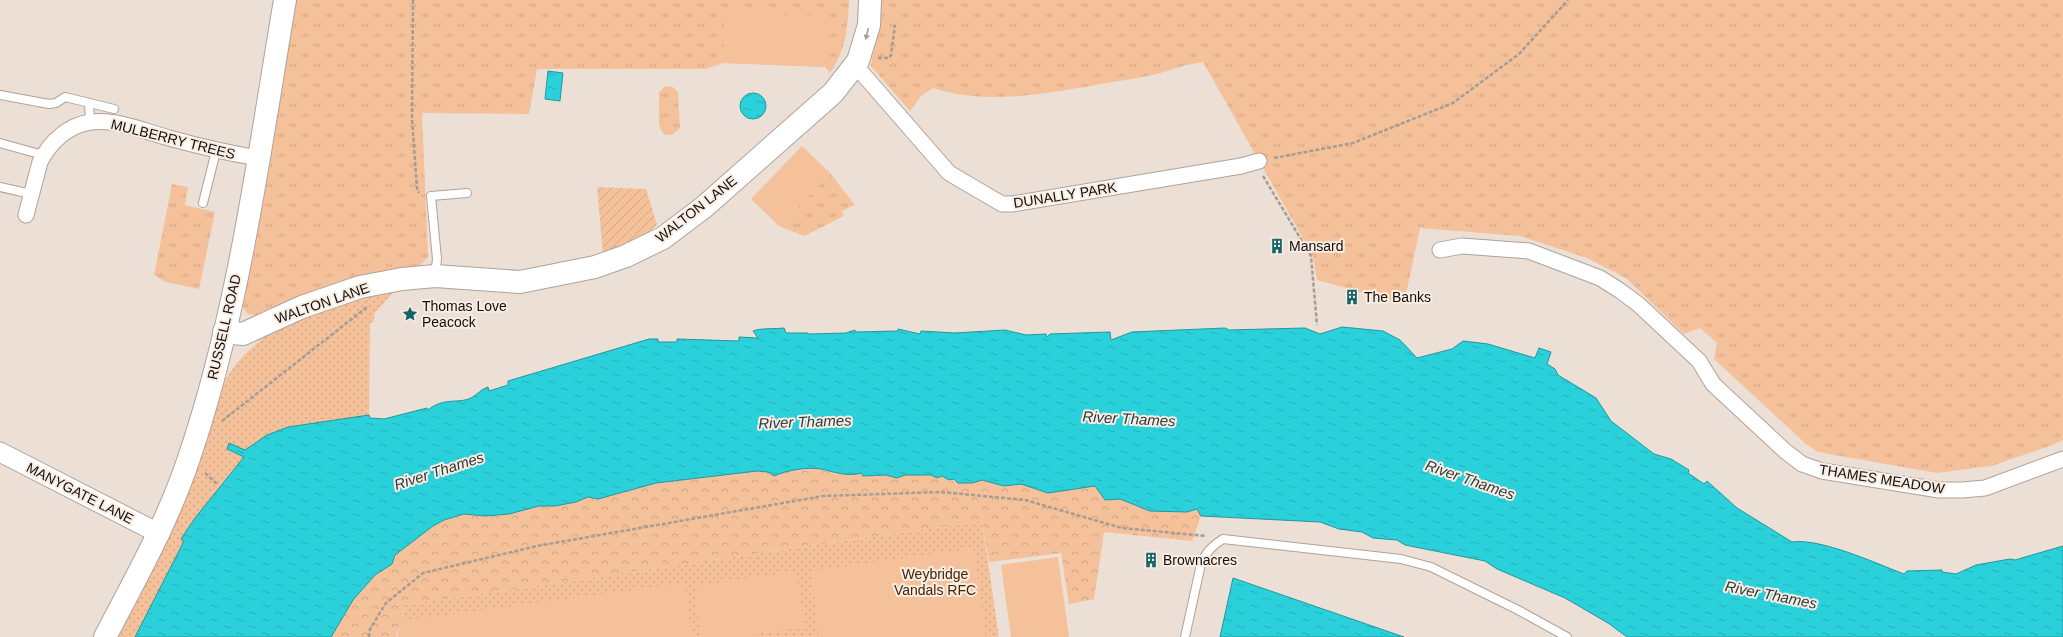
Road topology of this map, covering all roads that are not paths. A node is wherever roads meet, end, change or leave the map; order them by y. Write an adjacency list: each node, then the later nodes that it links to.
1 (285, 0): 11 (main road, RUSSELL ROAD)
2 (870, 0): 3 (main road, WALTON LANE, one-way to 3)
3 (858, 59): 12 (street, DUNALLY PARK); 19 (main road, WALTON LANE)
4 (0, 95): 5 (lane)
5 (89, 103): 6 (lane); 7 (lane)
6 (114, 109)
7 (90, 122): 9 (street, MULBERRY TREES); 10 (street, MULBERRY TREES)
8 (0, 143): 10 (lane)
9 (216, 151): 11 (street, MULBERRY TREES); 16 (lane)
10 (43, 155): 15 (street, MULBERRY TREES)
11 (258, 158): 20 (main road, RUSSELL ROAD)
12 (1257, 162)
13 (0, 187): 15 (lane)
14 (467, 193): 19 (lane)
15 (31, 194): 17 (street, MULBERRY TREES)
16 (203, 203)
17 (26, 215)
18 (1440, 250): 22 (street, THAMES MEADOW)
19 (435, 276): 20 (main road, WALTON LANE)
20 (224, 332): 23 (main road, RUSSELL ROAD)
21 (0, 452): 23 (street, MANYGATE LANE)
22 (2063, 459)
23 (160, 534): 24 (main road, RUSSELL ROAD)
24 (105, 637)
25 (1185, 637): 26 (lane)
26 (1567, 637)

